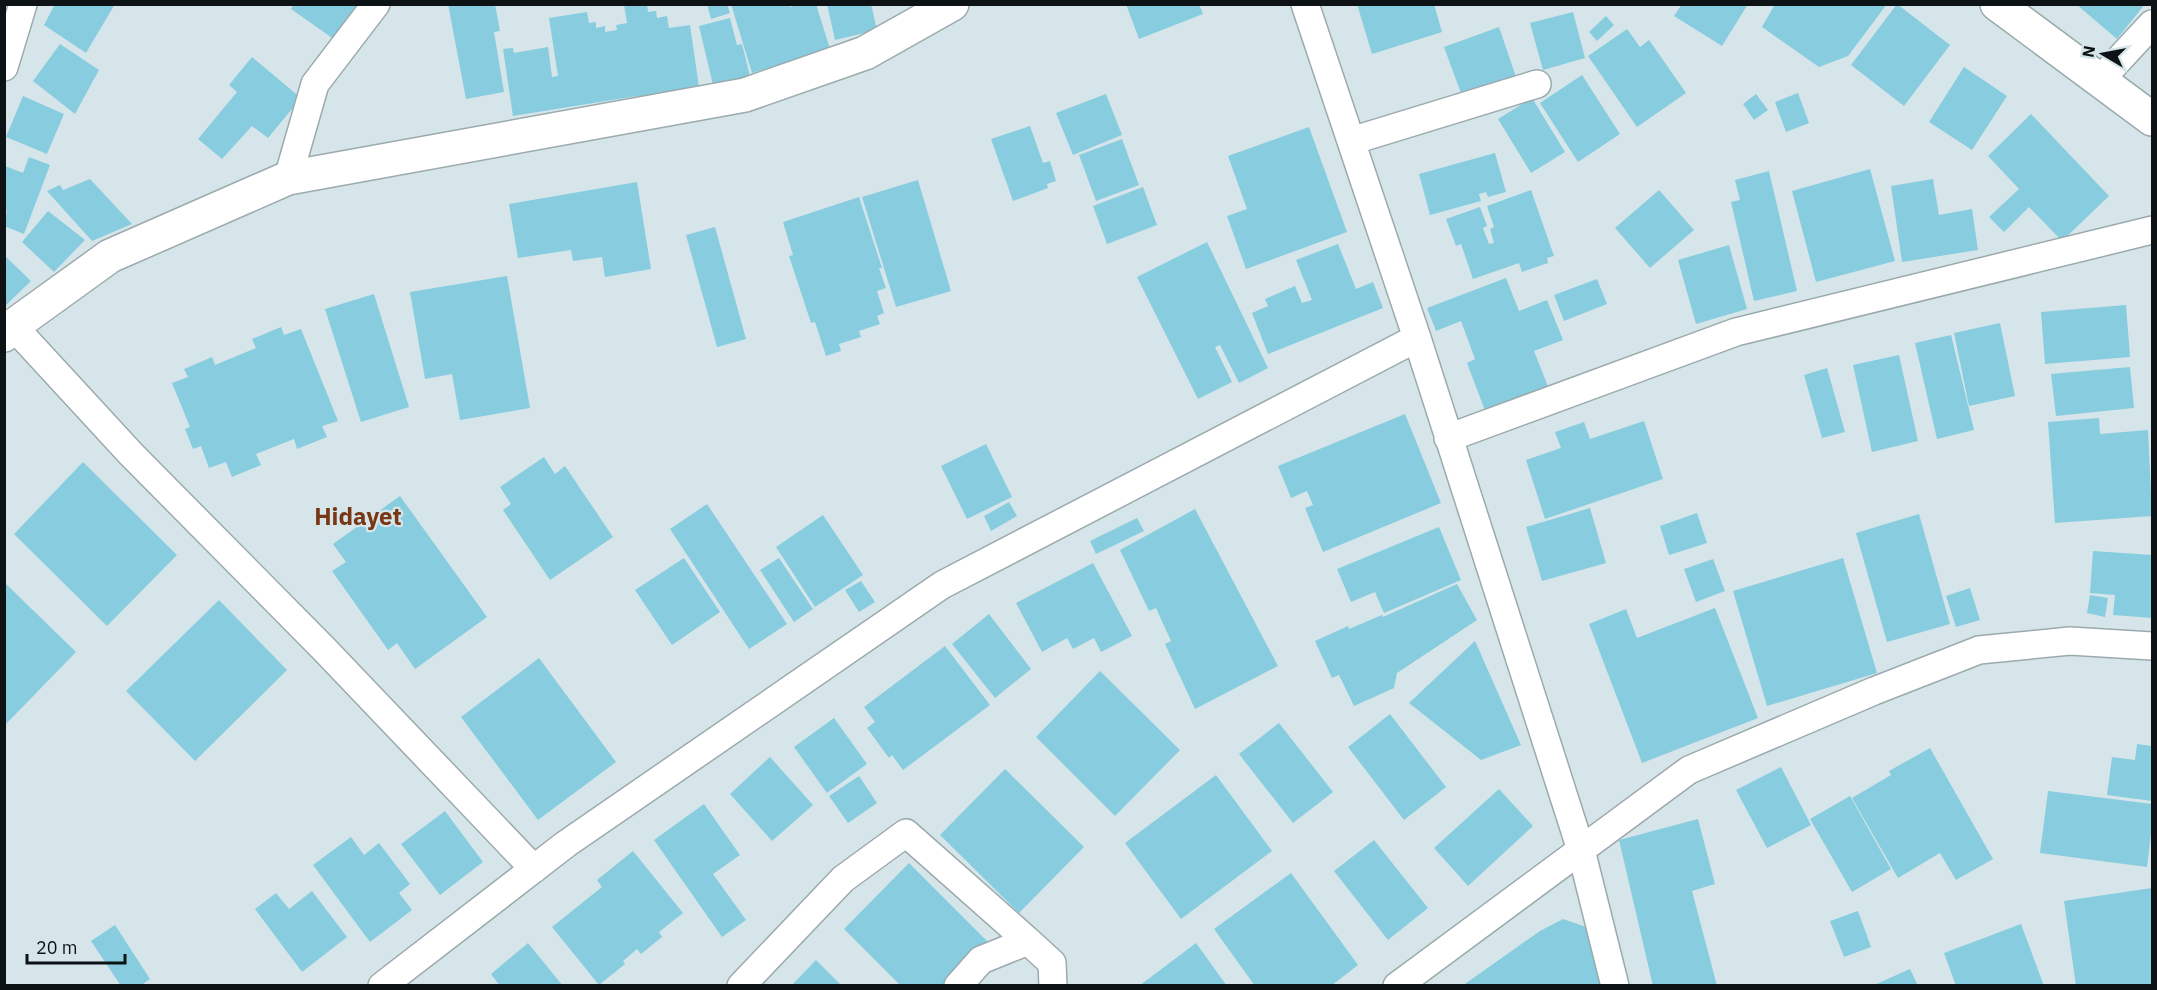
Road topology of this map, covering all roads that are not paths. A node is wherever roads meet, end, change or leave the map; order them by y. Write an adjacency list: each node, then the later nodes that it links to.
1 (9, 4): 7 (street)
2 (23, 4): 9 (street)
3 (375, 4): 14 (street)
4 (952, 4): 14 (street)
5 (1305, 4): 13 (street)
6 (1997, 4): 10 (street)
7 (4, 9)
8 (2152, 24): 10 (street)
9 (4, 67)
10 (2100, 80): 12 (street)
11 (1537, 84): 13 (street)
12 (2152, 119)
13 (1351, 141): 17 (street)
14 (288, 178): 16 (street)
15 (2152, 230): 18 (street)
16 (9, 331): 21 (street)
17 (1417, 338): 18 (street); 21 (street)
18 (1448, 438): 20 (street)
19 (2152, 646): 20 (street)
20 (1581, 850): 28 (street); 29 (street)
21 (534, 869): 24 (street)
22 (1028, 941): 23 (street); 25 (street); 26 (street)
23 (1052, 974): 27 (street)
24 (382, 986)
25 (741, 986)
26 (958, 986)
27 (1071, 986)
28 (1397, 986)
29 (1615, 986)

